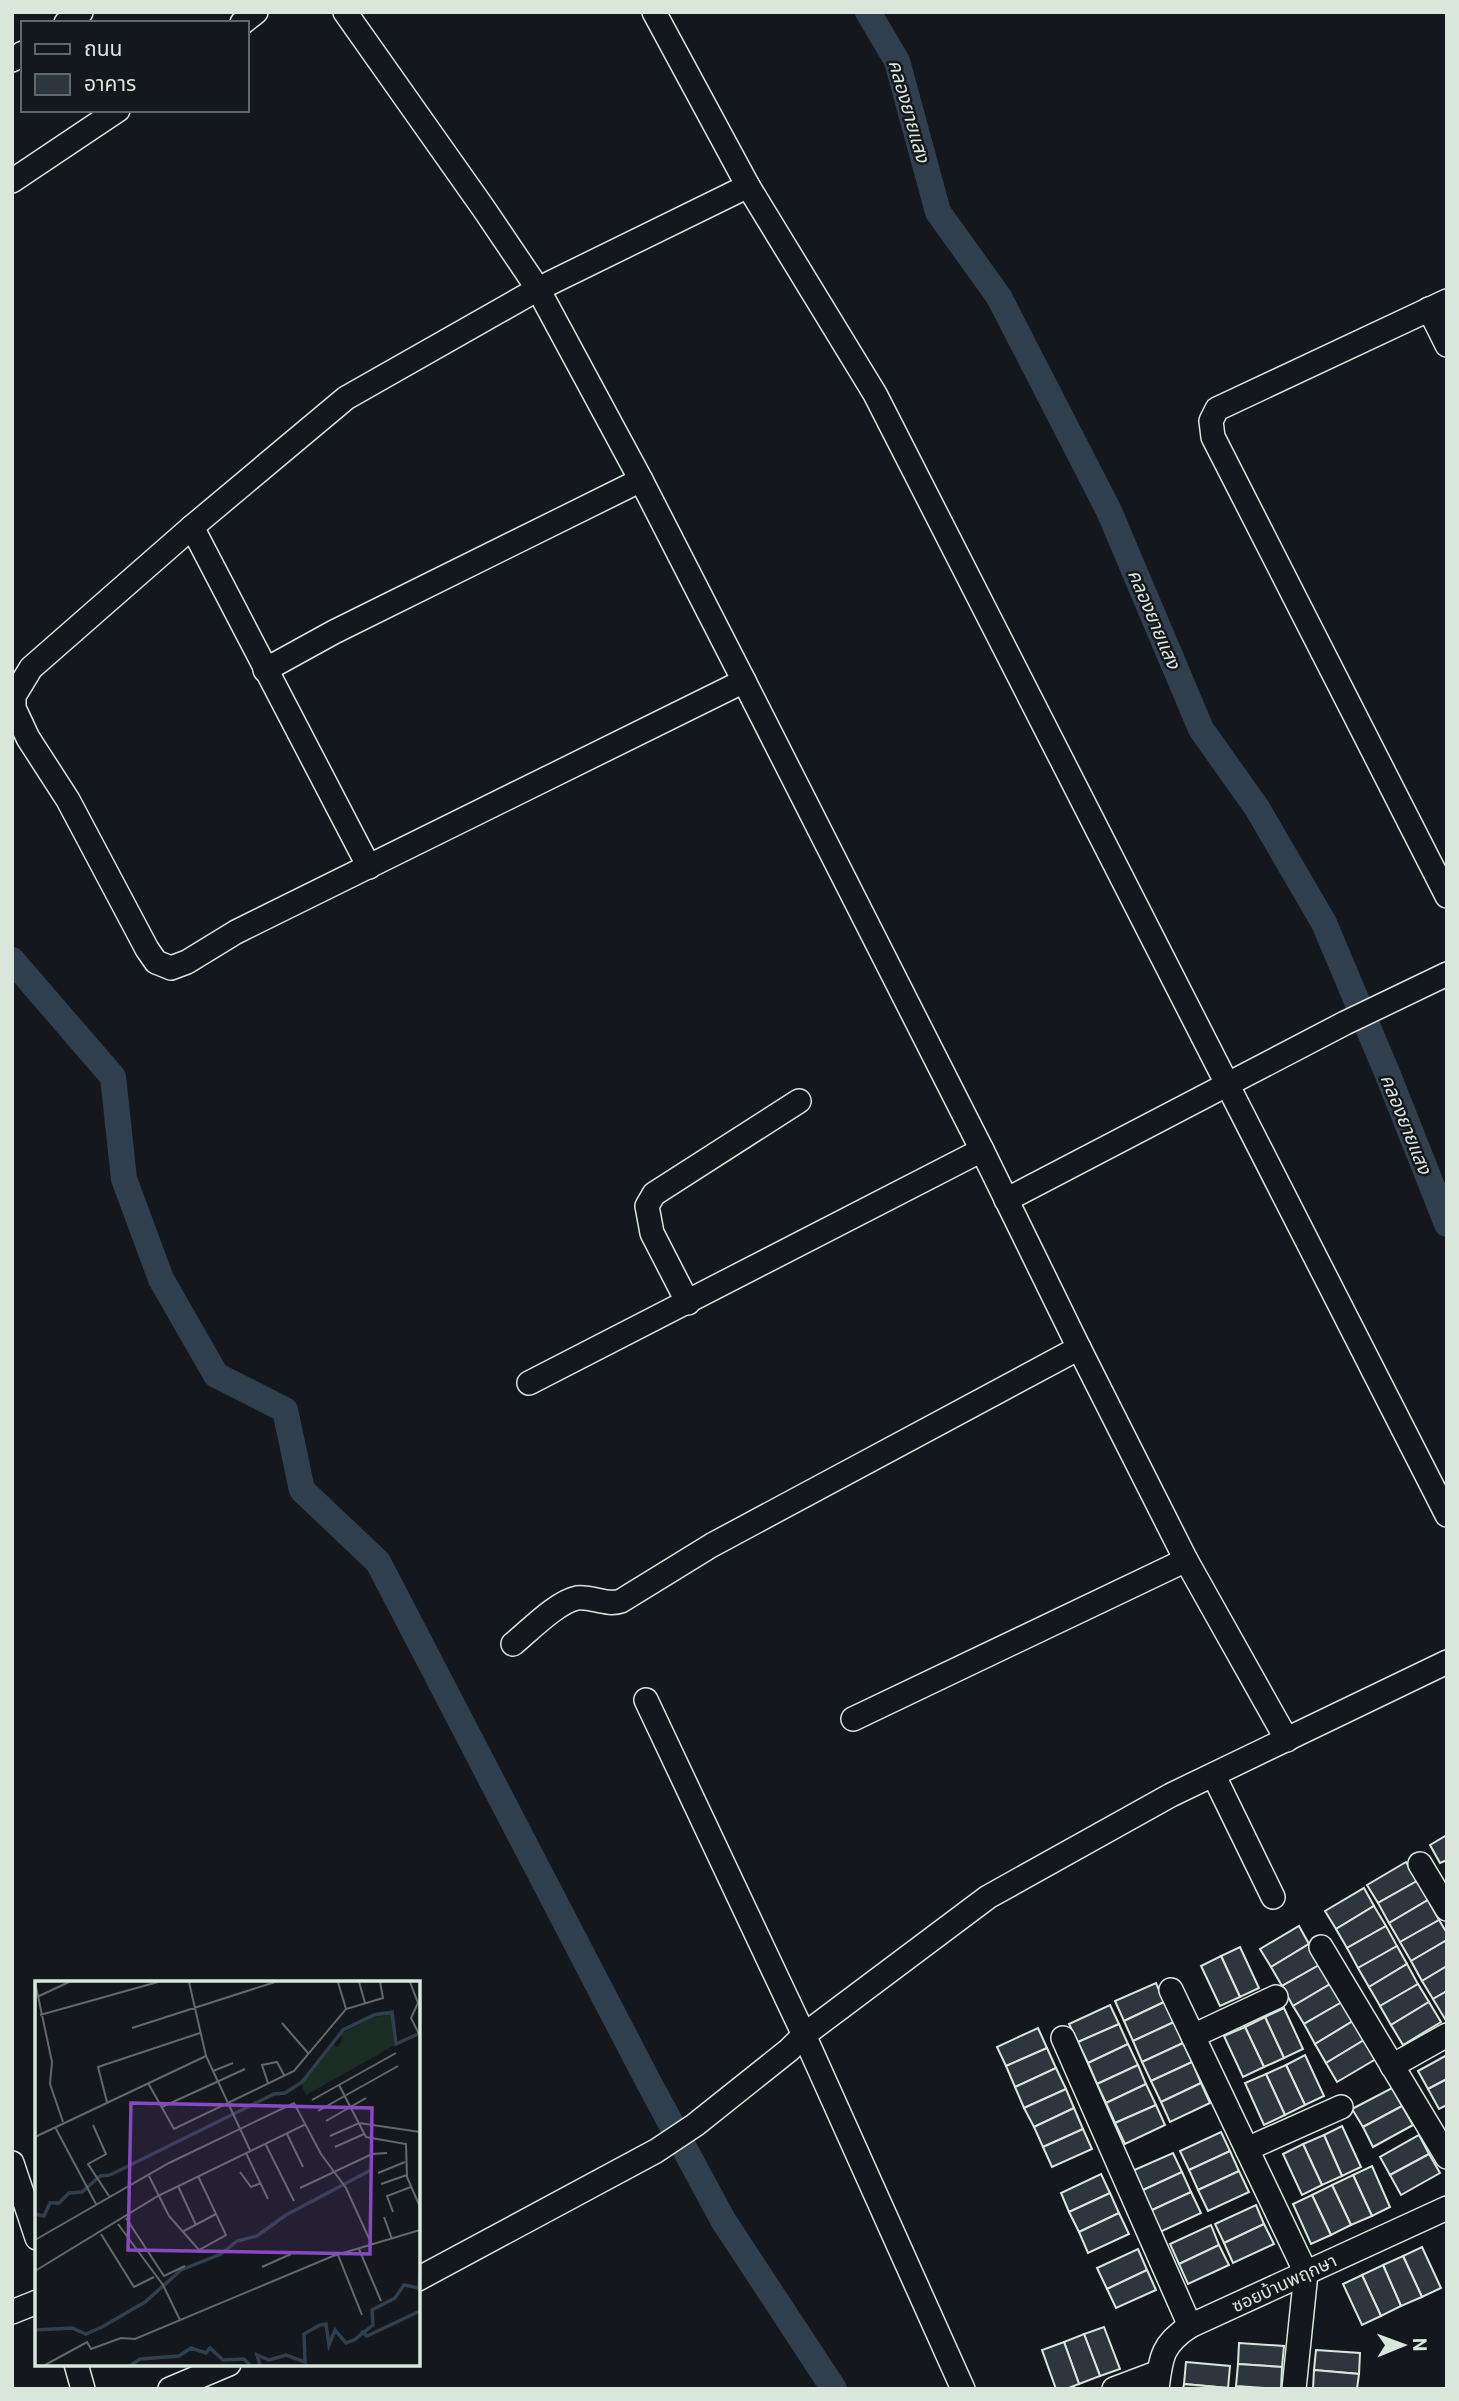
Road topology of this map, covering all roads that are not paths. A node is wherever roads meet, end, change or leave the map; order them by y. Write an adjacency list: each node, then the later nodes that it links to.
1 (345, 12): 6 (street)
2 (654, 12): 5 (street)
3 (115, 112): 4 (street)
4 (12, 181)
5 (748, 186): 6 (street); 16 (street)
6 (538, 289): 9 (street); 10 (street)
7 (1438, 305): 8 (street); 14 (street)
8 (1447, 345)
9 (641, 480): 11 (street); 12 (street)
10 (192, 527): 11 (street); 13 (street)
11 (265, 670): 13 (street)
12 (744, 681): 13 (street); 18 (street)
13 (369, 867)
14 (1447, 896)
15 (1447, 974): 16 (street)
16 (1228, 1084): 19 (street); 23 (street)
17 (799, 1101): 20 (street)
18 (982, 1150): 19 (street); 20 (street)
19 (1006, 1200): 21 (street)
20 (688, 1303): 22 (street)
21 (1079, 1348): 24 (street); 25 (street)
22 (530, 1383)
23 (1447, 1515)
24 (1186, 1560): 28 (street); 29 (street)
25 (513, 1644)
26 (1447, 1662): 29 (street)
27 (646, 1700): 37 (street)
28 (853, 1719)
29 (1287, 1740): 30 (street)
30 (1214, 1776): 32 (street); 37 (street)
31 (1420, 1864): 33 (street)
32 (1273, 1897)
33 (1447, 1909)
34 (1321, 1947): 41 (street)
35 (1171, 1990): 39 (street)
36 (1276, 1997): 39 (street)
37 (804, 2035): 49 (street); 58 (street)
38 (1447, 2035): 41 (street)
39 (1193, 2036): 43 (street)
40 (1062, 2038): 52 (street)
41 (1392, 2066): 44 (street)
42 (1341, 2108): 43 (street)
43 (1247, 2149): 48 (street)
44 (1447, 2157)
45 (12, 2163): 47 (street)
46 (1447, 2207): 48 (street, ซอยบ้านพฤกษา)
47 (35, 2232)
48 (1306, 2273): 52 (street, ซอยบ้านพฤกษา); 60 (street)
49 (420, 2278)
50 (35, 2302): 51 (street)
51 (12, 2312)
52 (1190, 2326): 55 (street, ซอยบ้านพฤกษา)
53 (77, 2366): 56 (street)
54 (224, 2366): 57 (street)
55 (1158, 2380): 59 (street)
56 (83, 2389)
57 (170, 2389)
58 (963, 2389)
59 (1114, 2389)
60 (1294, 2389)

